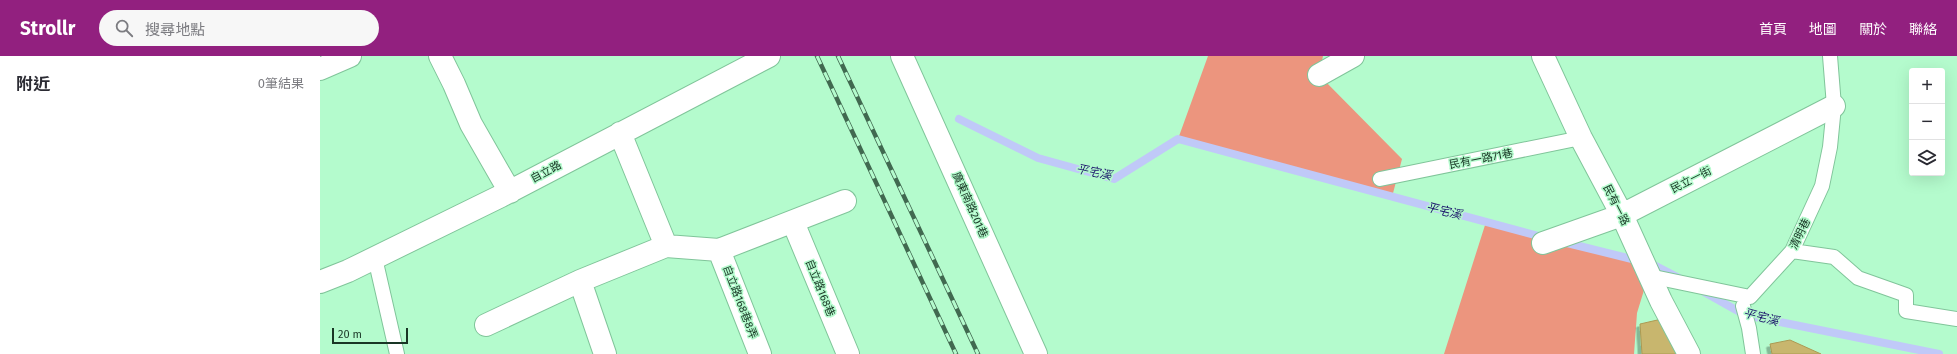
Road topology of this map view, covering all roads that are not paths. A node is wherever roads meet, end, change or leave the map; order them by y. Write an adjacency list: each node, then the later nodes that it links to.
1 (350, 56): 8 (street)
2 (440, 56): 14 (street)
3 (769, 56): 11 (street, 自立路)
4 (902, 56): 33 (street, 廣東南路201巷)
5 (1352, 56): 9 (street)
6 (1543, 56): 12 (street, 民有一路)
7 (1830, 56): 10 (lane, 清明巷)
8 (320, 69)
9 (1319, 75)
10 (1834, 106): 16 (street, 民立一街); 21 (lane, 清明巷)
11 (620, 133): 14 (street, 自立路); 19 (street)
12 (1581, 138): 13 (lane, 民有一路71巷); 16 (street, 民有一路)
13 (1380, 179)
14 (510, 192): 22 (street, 自立路)
15 (845, 201): 17 (street)
16 (1622, 215): 18 (street, 民立一街); 23 (street, 民有一路)
17 (793, 222): 20 (street); 32 (street, 自立路168巷)
18 (1543, 243)
19 (666, 246): 20 (street); 24 (street)
20 (719, 250): 31 (street, 自立路168巷8弄)
21 (1792, 251): 23 (lane, 清明巷); 27 (lane)
22 (375, 258): 25 (street, 自立路); 29 (lane)
23 (1649, 276): 34 (street, 民有一路)
24 (580, 281): 28 (street); 30 (street)
25 (320, 282)
26 (1743, 306): 35 (lane)
27 (1957, 319)
28 (486, 325)
29 (397, 354)
30 (605, 354)
31 (760, 354)
32 (848, 354)
33 (1036, 354)
34 (1689, 354)
35 (1753, 354)

